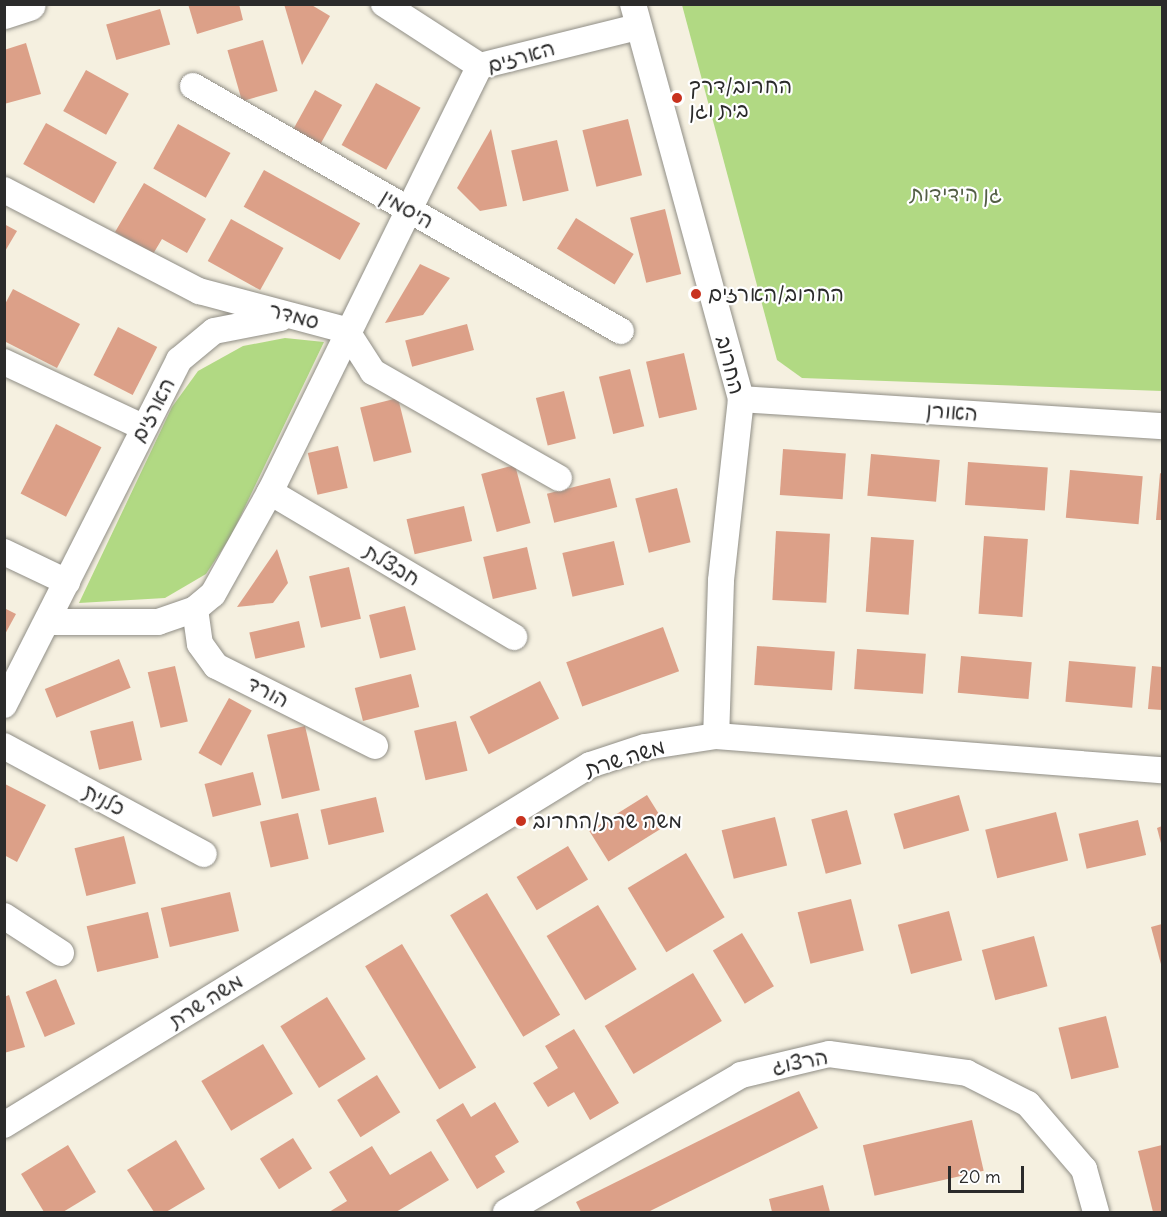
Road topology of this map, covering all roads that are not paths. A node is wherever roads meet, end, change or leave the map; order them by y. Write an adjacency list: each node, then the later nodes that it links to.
1 (29, 4): 3 (main road)
2 (384, 4): 5 (street)
3 (4, 12)
4 (635, 16): 5 (street, הארזים); 12 (street, החרוב)
5 (480, 66): 8 (street, הארזים)
6 (193, 86): 8 (street, היסמין)
7 (4, 190): 9 (street, סמדר)
8 (406, 208): 9 (street, הארזים); 10 (street, היסמין)
9 (346, 330): 14 (street, הארזים); 15 (street, סמדר); 16 (street, הארזים)
10 (621, 331)
11 (4, 362): 14 (street)
12 (741, 399): 13 (street, האורן); 23 (street, החרוב)
13 (1162, 426)
14 (142, 427): 18 (street, הארזים)
15 (559, 478)
16 (270, 492): 19 (street, הארזים); 21 (street, חבצלת)
17 (4, 552): 18 (street)
18 (67, 582): 20 (street, הארזים)
19 (195, 609): 20 (street, הארזים); 25 (street, הורד)
20 (47, 622): 22 (street, הארזים)
21 (514, 637)
22 (4, 705)
23 (716, 736): 26 (street, משה שרת); 30 (street, משה שרת)
24 (4, 746): 27 (street, כלנית)
25 (375, 746)
26 (1162, 770)
27 (204, 854)
28 (4, 916): 29 (street)
29 (61, 953)
30 (4, 1125)
31 (506, 1212): 32 (street, הרצוג)
32 (1096, 1212)

